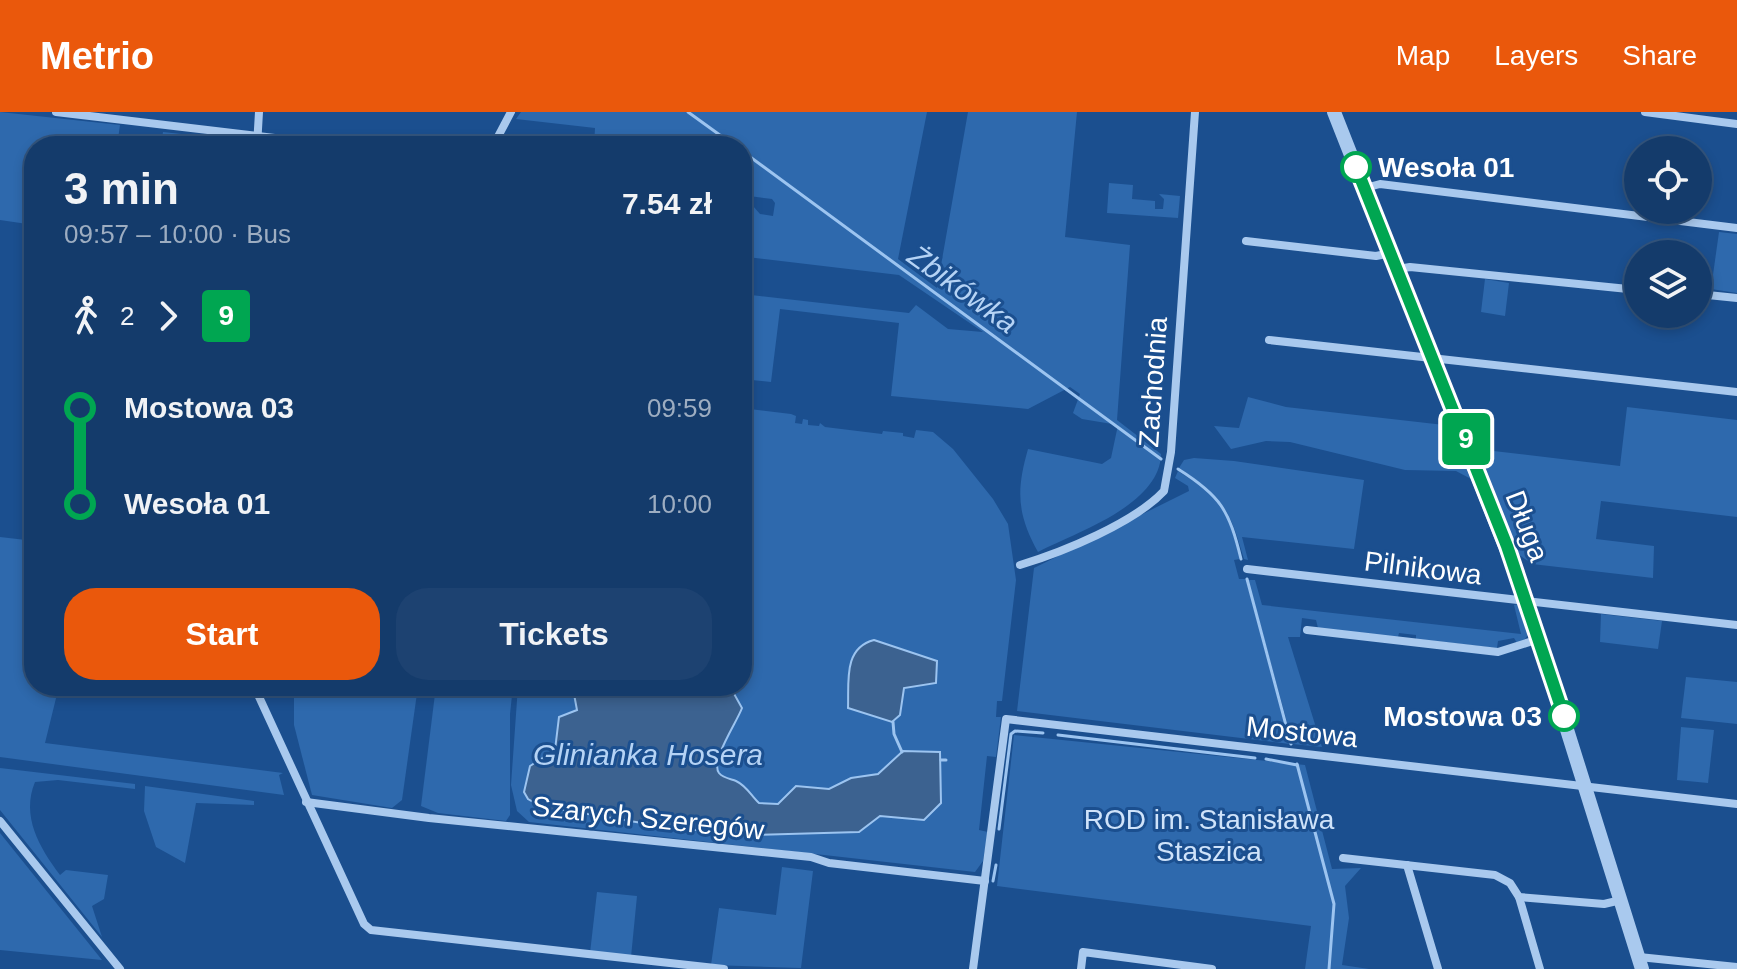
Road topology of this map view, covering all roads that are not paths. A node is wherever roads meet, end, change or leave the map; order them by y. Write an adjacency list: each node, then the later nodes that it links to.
1 (56, 112): 8 (street)
2 (259, 112): 9 (street)
3 (511, 112): 10 (street)
4 (1195, 112): 22 (street, Zachodnia)
5 (1334, 112): 11 (street, Długa)
6 (1645, 112): 7 (street)
7 (1737, 124)
8 (222, 136)
9 (257, 136)
10 (498, 136)
11 (1365, 188): 12 (street); 14 (street, Długa)
12 (1737, 228)
13 (1246, 241): 14 (street)
14 (1392, 253): 15 (street, Długa)
15 (1398, 269): 16 (street); 20 (street, Długa)
16 (1624, 289)
17 (1712, 295): 18 (street)
18 (1737, 298)
19 (1269, 340): 20 (street)
20 (1434, 358): 21 (street); 24 (street, Długa)
21 (1737, 392)
22 (1020, 565)
23 (1247, 569): 24 (street, Pilnikowa)
24 (1527, 602): 25 (street, Pilnikowa); 27 (street, Długa)
25 (1737, 625)
26 (1307, 630): 27 (street)
27 (1540, 639): 29 (street, Długa)
28 (258, 696): 30 (street)
29 (1587, 787): 31 (street, Mostowa); 35 (street, Mostowa); 37 (street, Długa)
30 (306, 802): 35 (street, Szarych Szeregów); 41 (street)
31 (1737, 804)
32 (0, 821): 40 (street)
33 (1343, 858): 34 (street)
34 (1407, 865): 36 (street); 45 (street)
35 (985, 881): 42 (street)
36 (1519, 897): 37 (street); 46 (street)
37 (1621, 900): 38 (street, Długa)
38 (1641, 963): 39 (street)
39 (1737, 967)
40 (120, 969)
41 (724, 969)
42 (973, 969)
43 (1081, 969): 44 (street)
44 (1212, 969)
45 (1438, 969)
46 (1540, 969)

